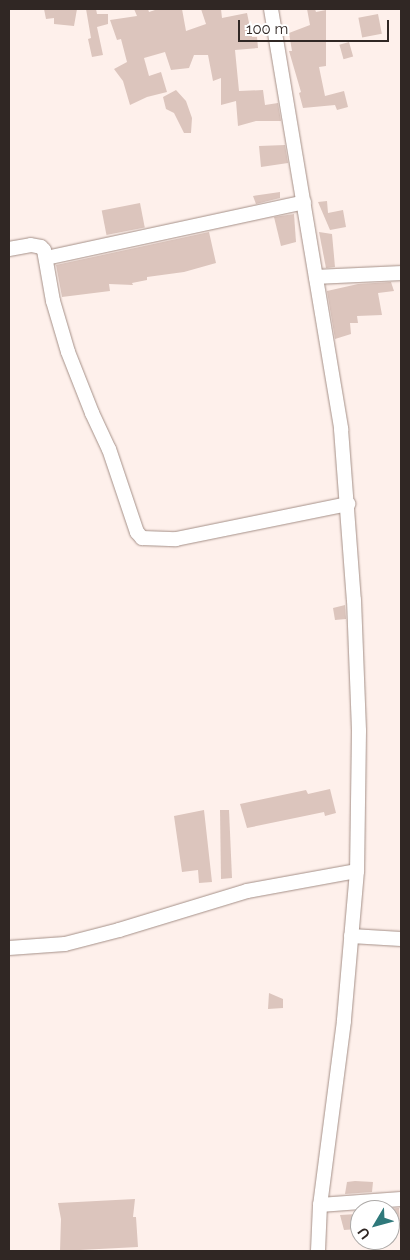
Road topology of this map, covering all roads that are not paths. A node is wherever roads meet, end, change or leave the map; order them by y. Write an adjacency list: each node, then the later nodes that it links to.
1 (271, 9): 2 (street)
2 (304, 202): 4 (street); 6 (street)
3 (9, 249): 4 (street)
4 (46, 258): 7 (street)
5 (401, 273): 6 (street)
6 (316, 277): 7 (street)
7 (348, 504): 8 (street)
8 (357, 871): 9 (street); 11 (street)
9 (351, 936): 10 (street); 13 (street)
10 (401, 940)
11 (9, 948)
12 (401, 1199): 13 (street)
13 (320, 1206): 14 (street)
14 (318, 1251)

